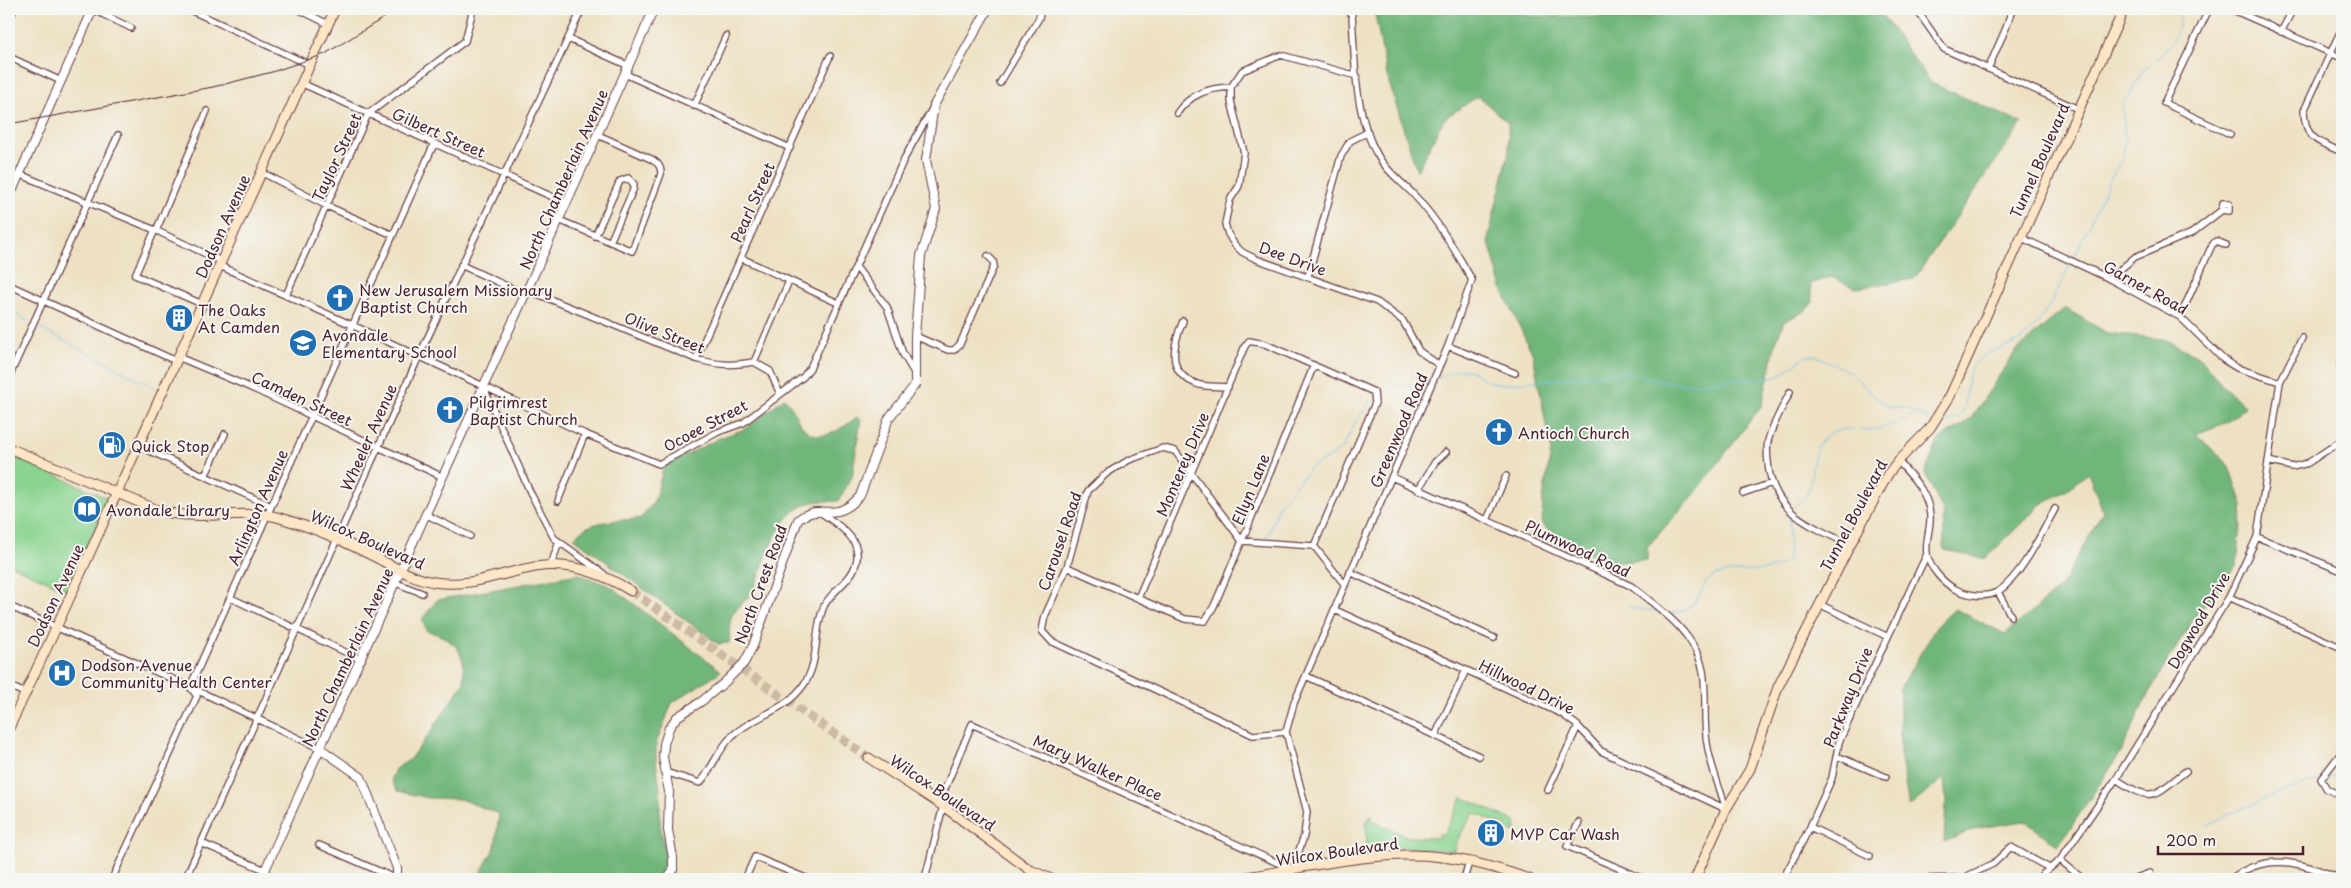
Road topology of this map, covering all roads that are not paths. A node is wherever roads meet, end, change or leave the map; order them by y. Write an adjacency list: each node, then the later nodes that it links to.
1 (14, 9): 18 (street)
2 (93, 9): 20 (street); 34 (street)
3 (188, 9): 29 (street)
4 (298, 9): 19 (street)
5 (335, 9): 19 (main road, Dodson Avenue)
6 (473, 9): 43 (street, Taylor Street)
7 (582, 9): 24 (street, Wheeler Avenue)
8 (654, 9): 30 (street, North Chamberlain Avenue)
9 (988, 9): 38 (street, North Crest Road)
10 (1041, 9): 36 (street)
11 (1347, 9): 33 (street, Greenwood Road)
12 (1916, 9): 31 (street)
13 (2012, 9): 31 (street)
14 (2124, 9): 40 (main road, Tunnel Boulevard)
15 (2209, 9): 45 (street)
16 (2231, 9): 22 (street)
17 (2293, 9): 22 (street)
18 (9, 21)
19 (328, 24): 29 (main road, Dodson Avenue)
20 (131, 28)
21 (2342, 28): 25 (street)
22 (2281, 32): 25 (street)
23 (726, 36): 39 (street)
24 (569, 39): 30 (street); 53 (street, Wheeler Avenue)
25 (2331, 52): 28 (street); 50 (street)
26 (830, 56): 49 (street, Pearl Street)
27 (9, 57): 34 (street)
28 (2342, 58)
29 (310, 65): 35 (main road, Dodson Avenue)
30 (629, 66): 32 (street, North Chamberlain Avenue)
31 (1988, 69): 40 (street)
32 (625, 74): 39 (street); 47 (street, North Chamberlain Avenue)
33 (1357, 76): 37 (street); 44 (street, Greenwood Road)
34 (61, 81): 52 (street)
35 (301, 83): 43 (street, Gilbert Street); 51 (main road, Dodson Avenue)
36 (1000, 83)
37 (1231, 87): 42 (street); 71 (street, Dee Drive)
38 (934, 105): 70 (street, Ocoee Street); 83 (street, North Crest Road)
39 (694, 106): 49 (street)
40 (2078, 109): 63 (main road, Tunnel Boulevard)
41 (207, 111): 60 (street)
42 (1176, 113)
43 (368, 114): 48 (street, Gilbert Street); 57 (street, Taylor Street)
44 (1368, 132): 71 (street); 85 (street, Greenwood Road)
45 (2230, 134)
46 (118, 135): 55 (street)
47 (598, 135): 56 (street, North Chamberlain Avenue); 64 (street)
48 (434, 144): 53 (street, Gilbert Street); 61 (street, Arlington Avenue)
49 (790, 148): 67 (street, Pearl Street)
50 (2342, 152)
51 (261, 172): 57 (street); 68 (main road, Dodson Avenue)
52 (20, 174): 54 (street); 55 (street, Ocoee Street)
53 (504, 175): 56 (street, Gilbert Street); 69 (street, Wheeler Avenue)
54 (9, 198)
55 (87, 202): 60 (street, Ocoee Street); 77 (street)
56 (566, 203): 59 (street, North Chamberlain Avenue)
57 (327, 206): 61 (street); 76 (street, Taylor Street)
58 (2222, 210): 72 (street)
59 (559, 220): 62 (street); 75 (street, North Chamberlain Avenue)
60 (156, 230): 68 (street, Ocoee Street); 79 (street)
61 (393, 235): 82 (street, Arlington Avenue)
62 (595, 236): 64 (street); 64 (street)
63 (2020, 237): 72 (street, Garner Road); 108 (main road, Tunnel Boulevard)
64 (610, 242)
65 (2226, 245): 80 (street)
66 (988, 256): 83 (street)
67 (741, 258): 73 (street); 88 (street, Pearl Street)
68 (221, 264): 76 (street, Ocoee Street); 79 (main road, Dodson Avenue)
69 (461, 265): 75 (street, Olive Street); 86 (street, Wheeler Avenue)
70 (856, 267): 78 (street, Ocoee Street); 94 (street)
71 (1308, 276): 91 (street, Dee Drive)
72 (2109, 279): 80 (street, Garner Road)
73 (789, 281): 78 (street); 89 (street)
74 (9, 286): 77 (street, Camden Street)
75 (527, 292): 88 (street, Olive Street); 96 (street, North Chamberlain Avenue)
76 (286, 295): 82 (street, Ocoee Street)
77 (43, 301): 87 (street, Camden Street); 93 (street)
78 (838, 303): 99 (street, Ocoee Street)
79 (202, 304): 87 (main road, Dodson Avenue)
80 (2180, 317): 95 (street, Garner Road)
81 (1183, 321): 97 (street)
82 (352, 325): 86 (street, Ocoee Street); 100 (street, Arlington Avenue)
83 (915, 336): 94 (street, North Crest Road)
84 (2302, 338): 95 (street, Dogwood Drive)
85 (1448, 346): 91 (street, Greenwood Road); 92 (street)
86 (419, 356): 96 (street, Ocoee Street); 105 (street, Wheeler Avenue)
87 (177, 359): 100 (street, Camden Street); 104 (main road, Dodson Avenue)
88 (696, 359): 89 (street, Olive Street)
89 (754, 362): 99 (street)
90 (1314, 365): 97 (street, Monterey Drive); 130 (street, Ellyn Lane); 132 (street)
91 (1439, 365): 114 (street, Greenwood Road)
92 (1515, 373)
93 (9, 377)
94 (916, 377): 122 (street, North Crest Road)
95 (2280, 382): 109 (street, Dogwood Drive)
96 (483, 386): 102 (street, Ocoee Street); 113 (street, North Chamberlain Avenue); 129 (street)
97 (1228, 387): 110 (street, Monterey Drive)
98 (1790, 392): 115 (street)
99 (780, 394): 102 (street, Ocoee Street)
100 (311, 416): 105 (street, Camden Street); 120 (street, Arlington Avenue)
101 (225, 434): 111 (street)
102 (585, 434): 119 (street)
103 (2342, 440): 109 (street)
104 (139, 446): 111 (street); 118 (main road, Dodson Avenue)
105 (378, 446): 113 (street, Camden Street); 128 (street, Wheeler Avenue)
106 (9, 448): 118 (main road, Wilcox Boulevard)
107 (1446, 452): 116 (street)
108 (1898, 460): 131 (main road, Tunnel Boulevard); 133 (street)
109 (2268, 460): 127 (street, Dogwood Drive)
110 (1192, 472): 130 (street, Carousel Road); 135 (street, Carousel Road); 147 (street, Monterey Drive)
111 (205, 476): 120 (street)
112 (1506, 476): 125 (street)
113 (443, 477): 124 (street, North Chamberlain Avenue)
114 (1392, 477): 116 (street, Plumwood Road); 138 (street, Greenwood Road)
115 (1772, 483): 117 (street); 131 (street)
116 (1418, 490): 125 (street, Plumwood Road)
117 (1743, 492)
118 (117, 494): 123 (main road, Wilcox Boulevard); 152 (main road, Dodson Avenue)
119 (558, 501)
120 (271, 506): 123 (street, Arlington Avenue)
121 (2055, 509): 143 (street)
122 (820, 512): 174 (street, North Crest Road); 174 (street)
123 (267, 515): 128 (main road, Wilcox Boulevard); 146 (street, Arlington Avenue)
124 (427, 515): 126 (street); 136 (street, North Chamberlain Avenue)
125 (1487, 520): 180 (street, Plumwood Road)
126 (470, 536)
127 (2257, 537): 137 (street); 145 (street, Dogwood Drive)
128 (337, 538): 136 (main road, Wilcox Boulevard); 153 (street, Wheeler Avenue)
129 (556, 540): 134 (street); 139 (street)
130 (1242, 541): 132 (street); 147 (street, Ellyn Lane)
131 (1850, 545): 148 (main road, Tunnel Boulevard)
132 (1314, 546): 141 (street)
133 (1927, 554): 143 (street); 154 (street, Parkway Drive)
134 (551, 565): 136 (main road, Wilcox Boulevard); 139 (main road, Wilcox Boulevard)
135 (1067, 567): 147 (street); 166 (street, Carousel Road)
136 (402, 571): 140 (street, North Chamberlain Avenue)
137 (2342, 571)
138 (1350, 572): 141 (street, Greenwood Road); 155 (street)
139 (608, 576): 142 (main road, Wilcox Boulevard)
140 (396, 582): 144 (street); 157 (street, North Chamberlain Avenue)
141 (1345, 585): 150 (street, Greenwood Road)
142 (631, 591)
143 (1998, 592): 151 (street)
144 (422, 593)
145 (2229, 597): 156 (street); 176 (street, Dogwood Drive)
146 (231, 598): 153 (street); 161 (street, Arlington Avenue)
147 (1138, 598)
148 (1821, 605): 154 (street); 180 (main road, Tunnel Boulevard)
149 (9, 606): 152 (street)
150 (1335, 610): 158 (street, Hillwood Drive); 159 (street, Greenwood Road)
151 (2011, 616)
152 (56, 628): 161 (street); 162 (main road, Dodson Avenue)
153 (297, 628): 157 (street); 163 (street, Wheeler Avenue)
154 (1886, 636): 171 (street, Parkway Drive)
155 (1494, 638)
156 (2342, 648)
157 (362, 660): 168 (street, North Chamberlain Avenue)
158 (1466, 670): 164 (street, Hillwood Drive); 167 (street)
159 (1306, 676): 166 (street, Greenwood Road); 167 (street)
160 (9, 686): 162 (street)
161 (190, 687): 163 (street); 192 (street, Arlington Avenue)
162 (25, 693): 165 (main road, Dodson Avenue)
163 (256, 718): 168 (street); 183 (street, Wheeler Avenue)
164 (1578, 726): 177 (street); 180 (street, Hillwood Drive)
165 (9, 728)
166 (1286, 732): 190 (street)
167 (1435, 736): 170 (street)
168 (321, 748): 189 (street, North Chamberlain Avenue); 195 (street)
169 (2342, 752): 178 (street)
170 (1479, 756)
171 (1837, 756): 175 (street); 182 (street, Parkway Drive)
172 (869, 758): 179 (main road, Wilcox Boulevard)
173 (2186, 771): 176 (street)
174 (665, 772): 196 (street, North Crest Road)
175 (1886, 777)
176 (2116, 780): 186 (street, Dogwood Drive)
177 (1548, 790)
178 (2342, 796)
179 (943, 806): 190 (street, Mary Walker Place); 199 (street); 200 (main road, Wilcox Boulevard)
180 (1726, 810): 206 (main road, Tunnel Boulevard)
181 (1579, 822): 205 (street)
182 (1810, 827): 185 (street); 207 (street, Parkway Drive)
183 (201, 843): 189 (street); 193 (street, Wheeler Avenue)
184 (319, 845): 195 (street)
185 (1870, 856)
186 (2060, 860): 188 (street, Dogwood Drive); 210 (street)
187 (1470, 862): 190 (main road, Wilcox Boulevard); 203 (street); 204 (main road, Wilcox Boulevard)
188 (2049, 868): 208 (street); 209 (street, Dogwood Drive)
189 (265, 870): 194 (street, North Chamberlain Avenue)
190 (1293, 870): 201 (main road, Wilcox Boulevard); 202 (street)
191 (2150, 872): 211 (street)
192 (112, 879)
193 (185, 879)
194 (261, 879)
195 (397, 879)
196 (668, 879)
197 (745, 879): 198 (street)
198 (808, 879)
199 (925, 879)
200 (1052, 879)
201 (1235, 879)
202 (1289, 879)
203 (1464, 879)
204 (1530, 879)
205 (1644, 879)
206 (1695, 879)
207 (1783, 879)
208 (1925, 879)
209 (2037, 879)
210 (2083, 879)
211 (2133, 879)
212 (2231, 879): 213 (street)
213 (2342, 879)

